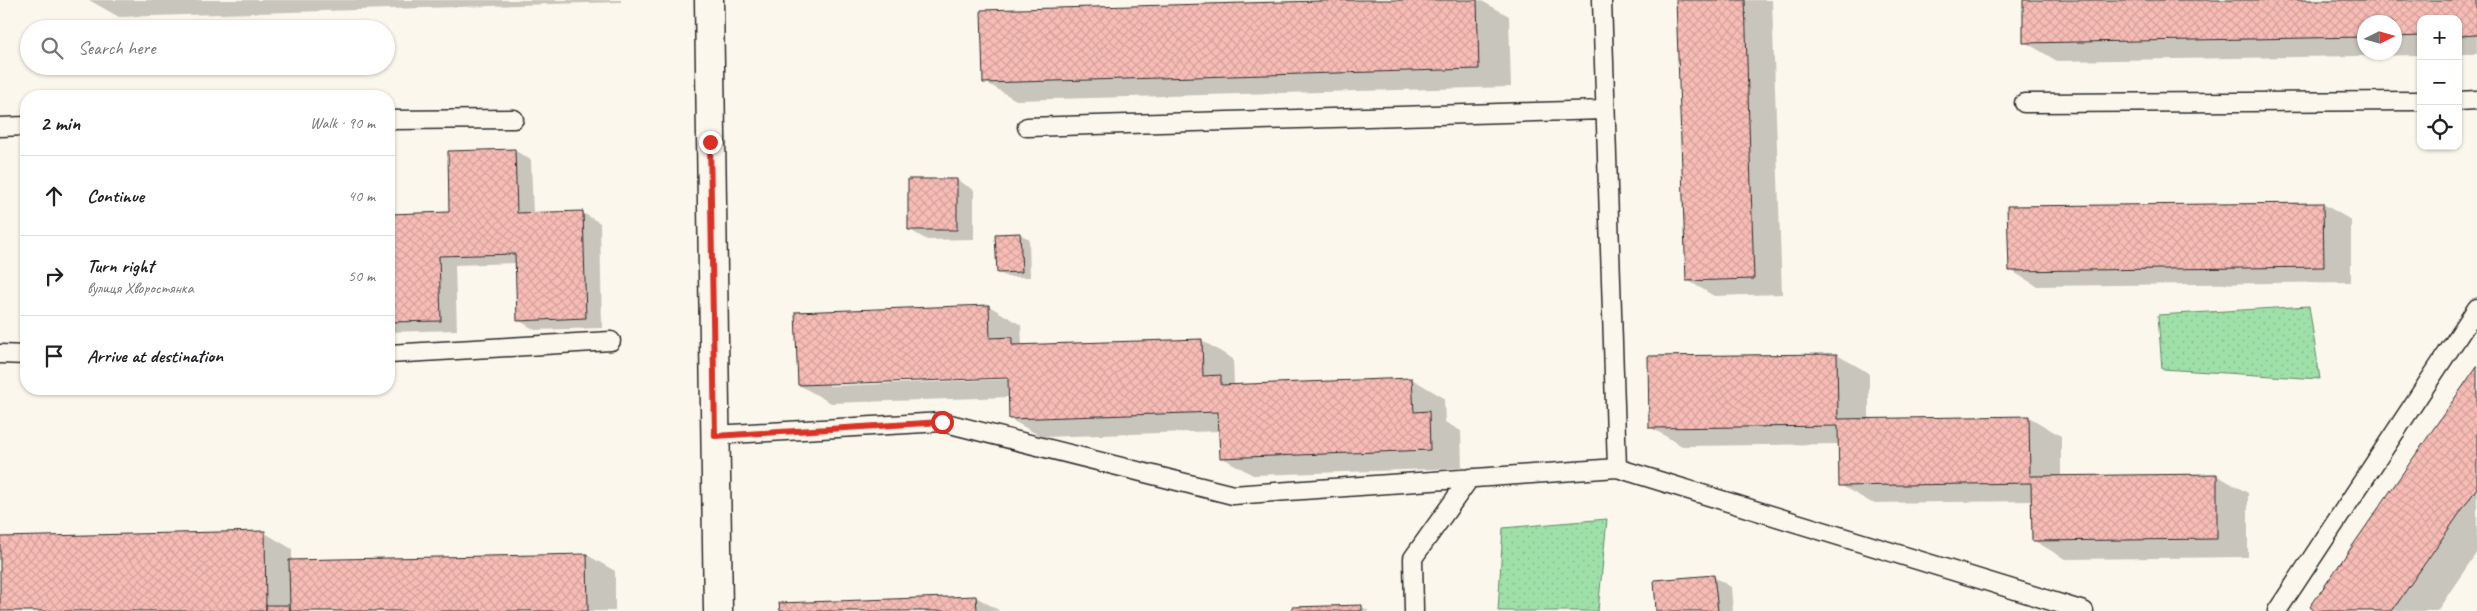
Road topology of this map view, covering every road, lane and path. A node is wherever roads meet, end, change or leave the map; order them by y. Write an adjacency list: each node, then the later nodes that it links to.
1 (709, 0): 18 (street)
2 (1602, 0): 7 (lane)
3 (2477, 100): 5 (lane)
4 (2417, 101): 6 (lane)
5 (2462, 101)
6 (2024, 104)
7 (1604, 110): 12 (lane); 19 (lane)
8 (395, 120): 9 (lane)
9 (514, 120)
10 (20, 126): 11 (lane)
11 (0, 127)
12 (1027, 127)
13 (2477, 308): 24 (lane)
14 (611, 341): 16 (lane)
15 (0, 354): 17 (lane)
16 (395, 354)
17 (20, 355)
18 (715, 436): 20 (lane); 21 (street)
19 (1617, 468): 20 (lane); 23 (lane)
20 (1470, 478): 22 (lane)
21 (718, 611)
22 (1414, 611)
23 (2084, 611)
24 (2277, 611)

